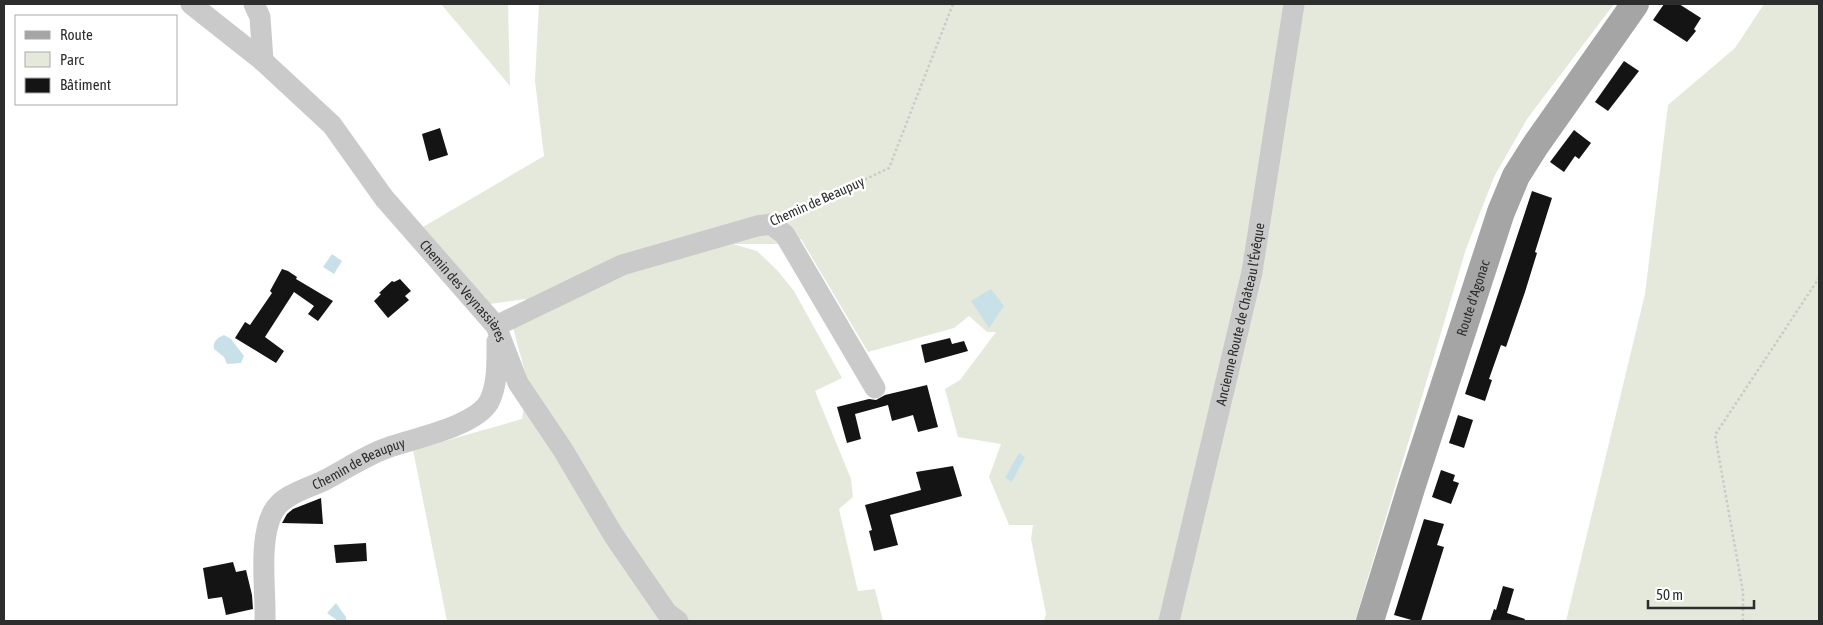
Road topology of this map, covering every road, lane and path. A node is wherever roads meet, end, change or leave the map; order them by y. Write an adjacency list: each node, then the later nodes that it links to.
1 (191, 4): 6 (street, Chemin des Veynassières)
2 (254, 4): 6 (street)
3 (953, 4): 7 (path, Chemin de Beaupuy)
4 (1294, 4): 13 (street, Ancienne Route de Château l'Évêque)
5 (1635, 4): 14 (main road, Route d'Agonac)
6 (263, 62): 9 (street, Chemin des Veynassières)
7 (771, 224): 9 (street, Chemin de Beaupuy); 10 (street)
8 (1819, 278): 15 (path)
9 (499, 333): 11 (street, Chemin de Beaupuy); 12 (street, Chemin des Veynassières)
10 (876, 388)
11 (265, 621)
12 (678, 621)
13 (1169, 621)
14 (1370, 621)
15 (1743, 621)

